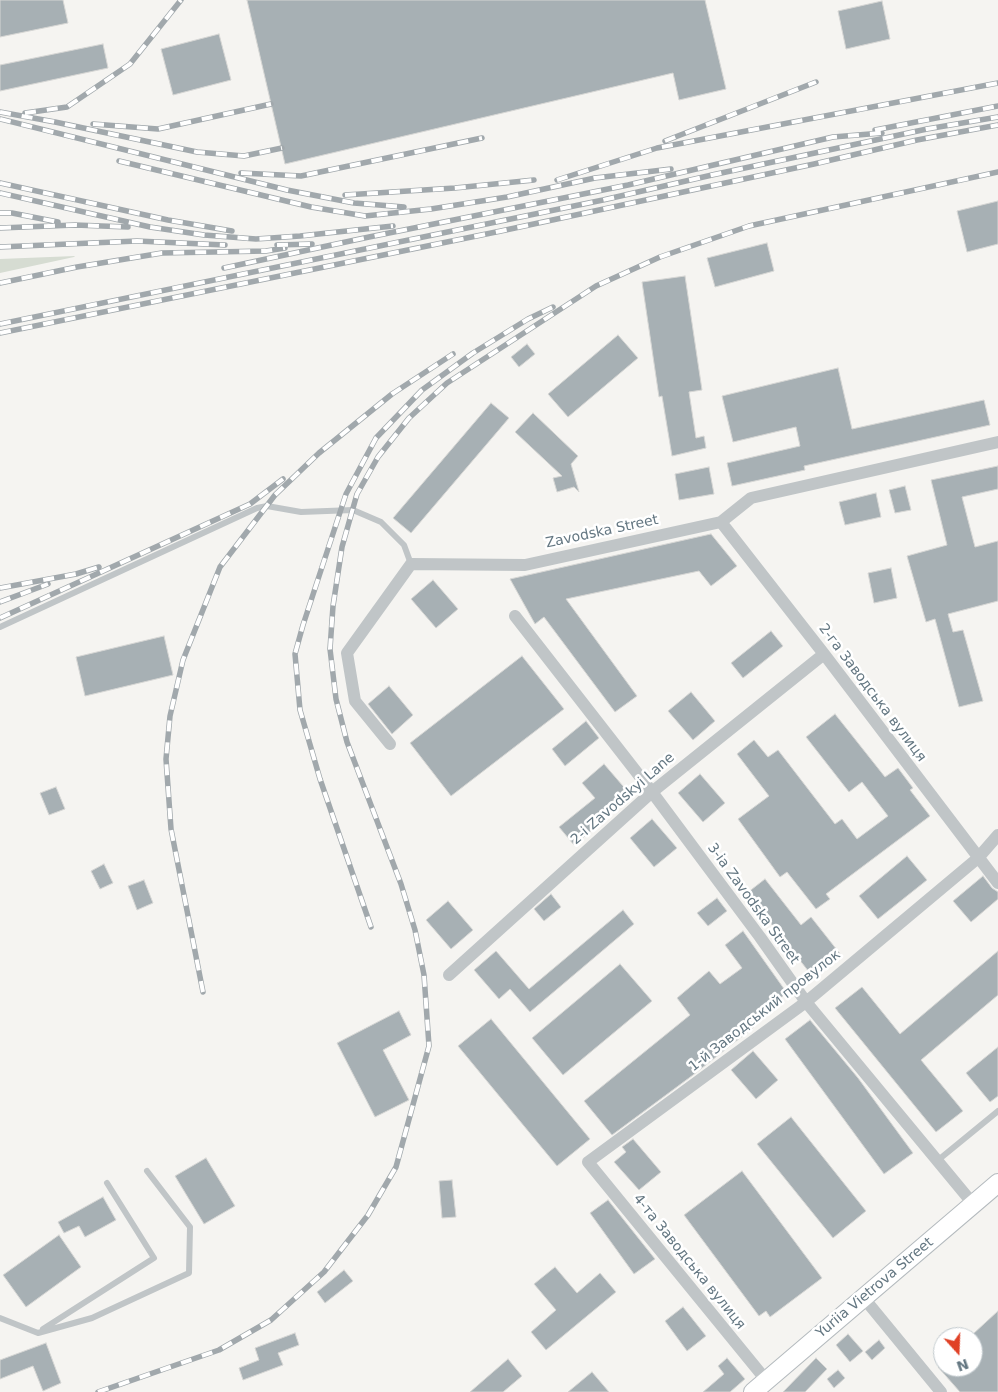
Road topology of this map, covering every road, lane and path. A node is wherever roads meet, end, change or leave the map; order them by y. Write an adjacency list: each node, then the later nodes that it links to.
1 (998, 442): 2 (street, Zavodska Street)
2 (721, 522): 3 (street, Zavodska Street); 6 (street, 2-га Заводська вулиця)
3 (411, 564): 5 (lane); 7 (street)
4 (515, 616): 8 (street, 3-ia Zavodska Street)
5 (0, 627)
6 (824, 654): 8 (street, 2-i Zavodskyi Lane); 10 (street, 2-га Заводська вулиця)
7 (390, 744)
8 (652, 792): 12 (street, 2-i Zavodskyi Lane); 13 (street, 3-ia Zavodska Street)
9 (998, 835): 10 (street, 1-й Заводський провулок)
10 (978, 858): 11 (street, 2-га Заводська вулиця); 13 (street, 1-й Заводський провулок)
11 (998, 883)
12 (449, 975)
13 (806, 1002): 15 (street, 3-ia Zavodska Street); 16 (street, 1-й Заводський провулок)
14 (998, 1111): 15 (lane)
15 (937, 1161): 20 (street, 3-ia Zavodska Street)
16 (588, 1162): 24 (street, 4-та Заводська вулиця)
17 (147, 1171): 23 (lane)
18 (107, 1182): 23 (lane)
19 (998, 1183): 20 (street, Yuriia Vietrova Street)
20 (974, 1205): 21 (street, Yuriia Vietrova Street)
21 (863, 1297): 24 (street, Yuriia Vietrova Street); 25 (street)
22 (0, 1318): 23 (lane)
23 (38, 1333)
24 (759, 1386)
25 (940, 1392)

